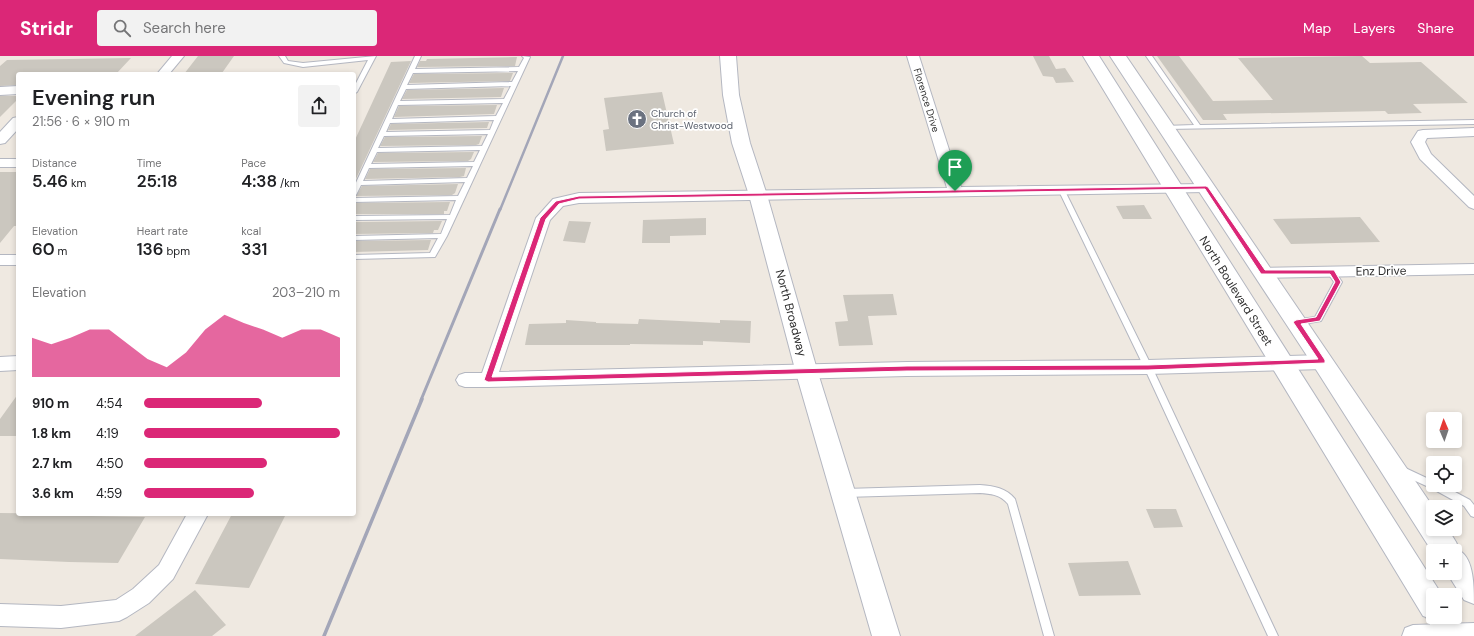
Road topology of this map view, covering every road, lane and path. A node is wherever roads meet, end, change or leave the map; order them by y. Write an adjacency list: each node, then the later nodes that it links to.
1 (178, 56): 13 (street)
2 (282, 56): 10 (lane)
3 (418, 56): 12 (lane)
4 (525, 56): 11 (lane)
5 (728, 56): 44 (main road, North Broadway)
6 (913, 56): 43 (street, Florence Drive)
7 (1091, 56): 41 (main road, North Boulevard Street)
8 (1118, 56): 26 (main road)
9 (1149, 56): 25 (lane)
10 (372, 57): 16 (lane)
11 (521, 69): 12 (lane); 14 (lane)
12 (411, 71): 15 (lane)
13 (165, 72)
14 (514, 84): 15 (lane); 19 (lane)
15 (404, 87): 20 (lane)
16 (356, 88)
17 (16, 90): 18 (street)
18 (0, 91)
19 (506, 101): 20 (lane); 21 (lane)
20 (396, 103): 22 (lane)
21 (498, 118): 22 (lane); 27 (lane)
22 (388, 121): 29 (lane)
23 (1474, 122): 25 (lane)
24 (16, 123): 30 (street)
25 (1198, 126): 26 (lane)
26 (1166, 127): 39 (main road)
27 (492, 132): 29 (lane); 31 (lane)
28 (1474, 132): 47 (street)
29 (381, 134): 32 (lane)
30 (0, 140)
31 (485, 148): 32 (lane); 35 (lane)
32 (374, 150): 36 (lane)
33 (0, 163): 34 (street)
34 (16, 163)
35 (477, 164): 36 (lane); 37 (lane)
36 (367, 166): 38 (lane)
37 (469, 180): 38 (lane); 45 (lane)
38 (359, 183): 42 (lane)
39 (1206, 188): 41 (street); 55 (main road)
40 (1061, 189): 41 (street); 43 (street); 62 (lane)
41 (1172, 189): 56 (main road, North Boulevard Street)
42 (356, 190)
43 (955, 191): 44 (street)
44 (758, 195): 63 (main road, North Broadway); 65 (street)
45 (461, 198): 46 (lane); 48 (lane)
46 (356, 200)
47 (1474, 204)
48 (452, 217): 49 (lane); 50 (lane)
49 (356, 218)
50 (443, 236): 51 (lane); 52 (lane)
51 (356, 238)
52 (356, 257)
53 (1474, 269): 54 (street, Enz Drive)
54 (1331, 272): 55 (street, Enz Drive); 57 (lane)
55 (1263, 273): 56 (main road); 57 (main road)
56 (1237, 293): 59 (main road, North Boulevard Street)
57 (1296, 322): 58 (main road)
58 (1323, 362): 59 (street); 66 (main road)
59 (1282, 363): 62 (street); 75 (main road, North Boulevard Street)
60 (0, 364): 61 (street)
61 (16, 364)
62 (1148, 367): 63 (street); 80 (lane)
63 (807, 372): 65 (street); 69 (main road, North Broadway)
64 (464, 380): 65 (street)
65 (488, 380)
66 (1391, 466): 67 (lane); 72 (main road)
67 (1426, 482)
68 (1446, 492): 70 (lane)
69 (843, 493): 78 (main road, North Broadway); 79 (lane)
70 (1474, 513)
71 (197, 516): 76 (street)
72 (1442, 544)
73 (1462, 573): 74 (main road)
74 (1474, 591)
75 (1426, 595)
76 (0, 615)
77 (1454, 630): 81 (street)
78 (886, 636)
79 (1049, 636)
80 (1273, 636)
81 (1413, 636)

